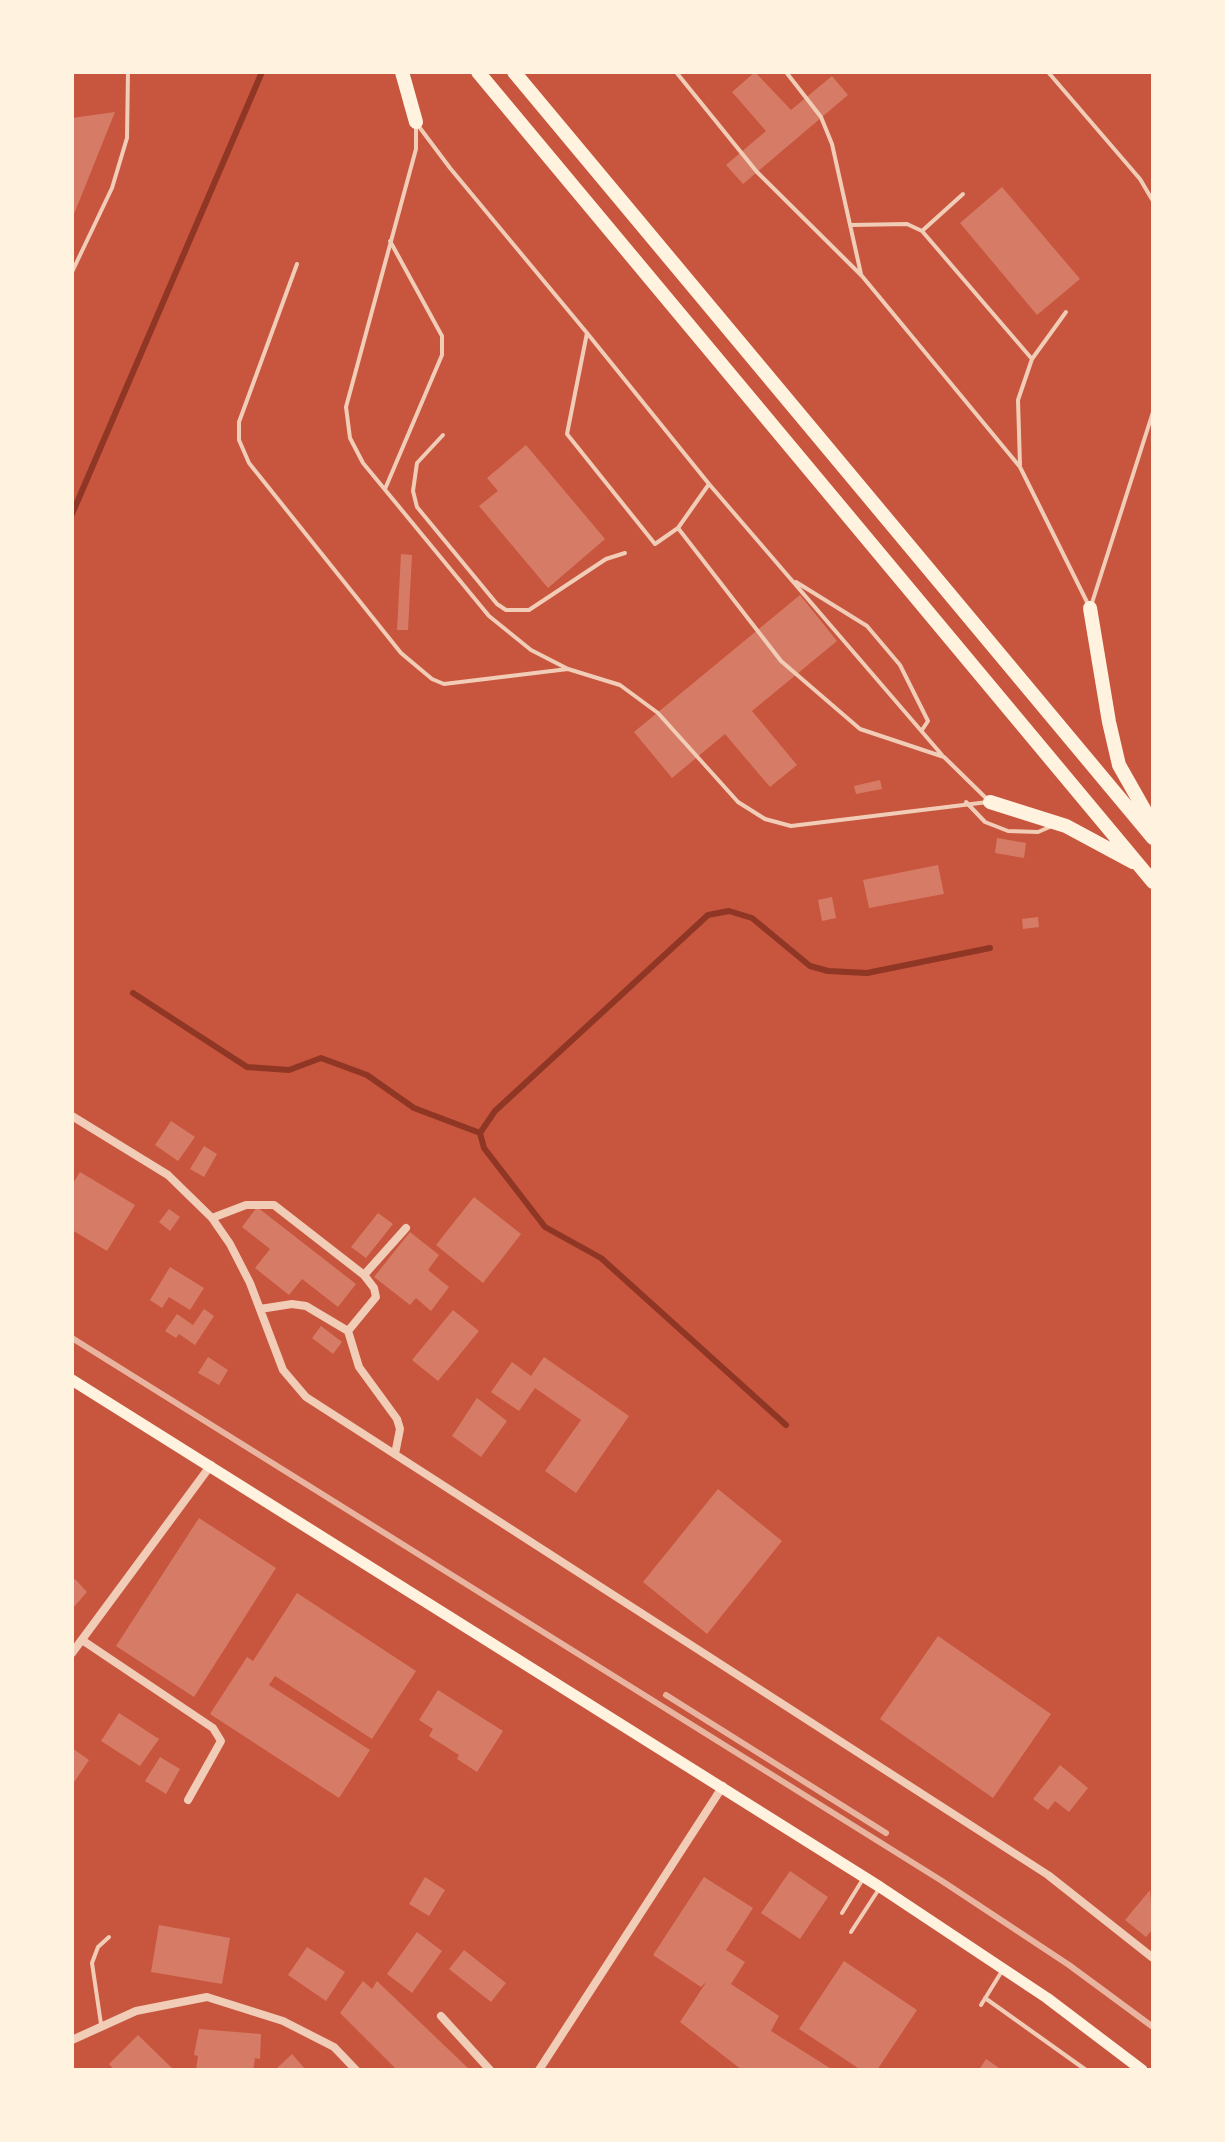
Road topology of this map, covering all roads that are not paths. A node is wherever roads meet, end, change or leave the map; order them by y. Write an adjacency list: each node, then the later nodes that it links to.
1 (128, 72): 15 (lane)
2 (402, 72): 8 (highway)
3 (478, 72): 37 (highway)
4 (514, 72): 36 (highway)
5 (676, 72): 16 (lane)
6 (786, 72): 11 (lane)
7 (1048, 72): 10 (lane)
8 (416, 122): 13 (lane); 18 (lane)
9 (963, 194): 12 (lane)
10 (1153, 201)
11 (850, 225): 12 (lane); 16 (lane)
12 (922, 231): 19 (lane)
13 (390, 241): 24 (lane); 24 (lane)
14 (297, 264): 29 (lane)
15 (72, 272)
16 (862, 276): 22 (lane)
17 (1066, 312): 19 (lane)
18 (587, 333): 23 (lane); 25 (lane)
19 (1032, 359): 22 (lane)
20 (1153, 412): 28 (lane)
21 (443, 435): 26 (lane)
22 (1020, 467): 28 (lane)
23 (709, 484): 25 (lane); 27 (lane)
24 (385, 489): 29 (lane)
25 (678, 528): 31 (lane)
26 (625, 553)
27 (791, 579): 30 (lane); 30 (lane)
28 (1090, 608): 35 (highway)
29 (568, 669): 32 (lane)
30 (922, 731): 31 (lane)
31 (944, 757): 33 (lane)
32 (966, 802): 33 (lane); 34 (lane)
33 (990, 802): 34 (highway)
34 (1057, 823): 37 (highway)
35 (1153, 825)
36 (1153, 838)
37 (1140, 867): 38 (highway)
38 (1153, 882)
39 (72, 1116): 40 (street)
40 (212, 1218): 42 (street); 43 (street)
41 (406, 1228): 42 (street)
42 (364, 1275): 44 (street)
43 (260, 1309): 44 (street); 46 (street)
44 (348, 1331): 46 (street)
45 (72, 1380): 47 (main road)
46 (395, 1454): 57 (street)
47 (211, 1465): 48 (street); 50 (main road)
48 (82, 1640): 49 (street); 51 (street)
49 (72, 1653)
50 (723, 1786): 52 (main road); 66 (street)
51 (188, 1800)
52 (864, 1877): 53 (main road); 54 (lane)
53 (880, 1887): 55 (lane); 58 (main road)
54 (842, 1913)
55 (851, 1932)
56 (109, 1937): 62 (lane)
57 (1153, 1958)
58 (1004, 1969): 59 (lane); 68 (main road)
59 (985, 1998): 60 (lane); 67 (lane)
60 (981, 2005)
61 (441, 2016): 65 (street)
62 (102, 2026): 63 (street); 64 (street)
63 (72, 2040)
64 (356, 2070)
65 (490, 2070)
66 (539, 2070)
67 (1086, 2070)
68 (1142, 2070)

